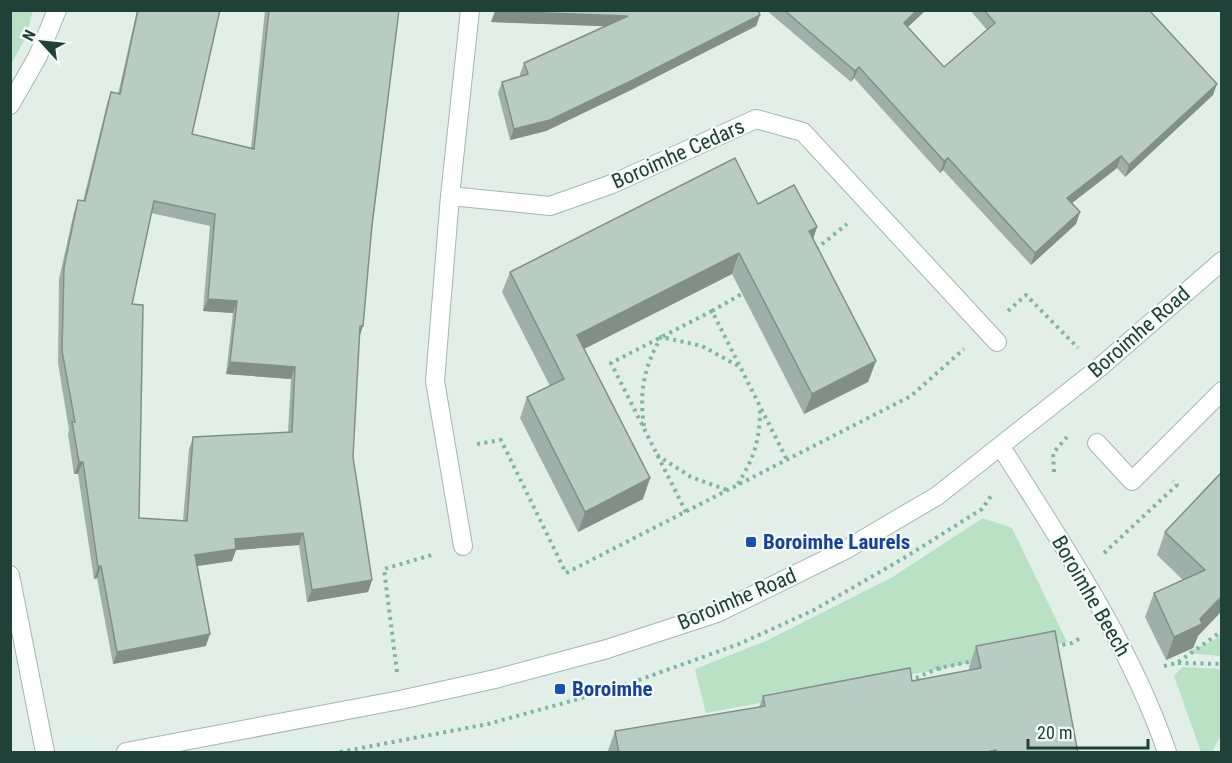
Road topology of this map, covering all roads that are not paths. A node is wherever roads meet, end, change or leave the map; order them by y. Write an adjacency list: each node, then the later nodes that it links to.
1 (57, 10): 3 (street)
2 (470, 10): 4 (street)
3 (10, 105)
4 (450, 196): 6 (street, Boroimhe Cedars); 10 (street)
5 (1221, 261): 9 (street, Boroimhe Road)
6 (992, 336)
7 (1221, 391): 8 (street)
8 (1097, 443)
9 (1001, 447): 13 (street, Boroimhe Road); 14 (street, Boroimhe Beech)
10 (463, 546)
11 (10, 575): 12 (street)
12 (45, 753)
13 (126, 753)
14 (1167, 753)

